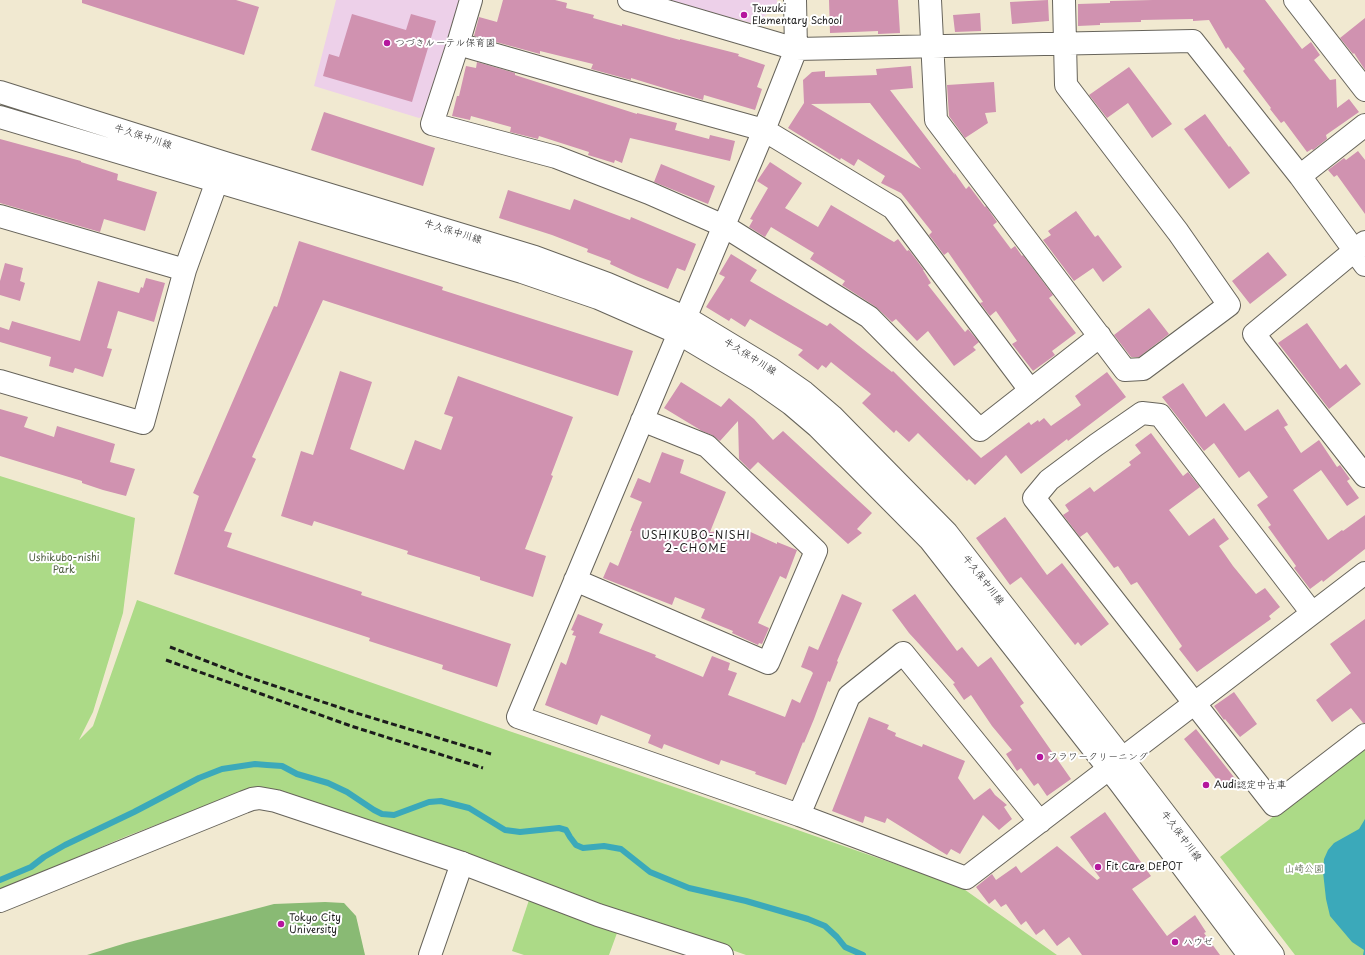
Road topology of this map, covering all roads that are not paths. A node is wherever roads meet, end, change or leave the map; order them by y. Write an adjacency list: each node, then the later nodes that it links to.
1 (470, 0): 7 (street)
2 (629, 0): 10 (street)
3 (795, 0): 10 (street)
4 (930, 0): 9 (street)
5 (1064, 0): 8 (street)
6 (1295, 0): 11 (street)
7 (458, 44): 15 (street); 19 (street)
8 (1064, 44): 9 (street); 16 (street); 23 (street)
9 (932, 47): 10 (street); 23 (street)
10 (796, 49): 15 (street)
11 (1365, 90)
12 (0, 92): 22 (street, 牛久保中川線)
13 (0, 117): 17 (street, 牛久保中川線)
14 (1365, 126): 16 (street)
15 (764, 130): 19 (street); 25 (street)
16 (1300, 176): 20 (street)
17 (217, 181): 21 (street); 22 (street, 牛久保中川線)
18 (0, 216): 21 (street)
19 (724, 226): 22 (street); 25 (street)
20 (1361, 252): 27 (street)
21 (186, 270): 24 (street)
22 (682, 325): 26 (street); 33 (street, 牛久保中川線)
23 (1100, 336): 25 (street)
24 (0, 381)
25 (1030, 390)
26 (642, 420): 29 (street); 29 (street)
27 (1365, 476)
28 (1365, 573): 30 (street)
29 (575, 580): 34 (street)
30 (1312, 613): 31 (street); 31 (street)
31 (1194, 704): 32 (street); 33 (street)
32 (1365, 735)
33 (1116, 764): 35 (street); 40 (street, 牛久保中川線); 41 (street, 牛久保中川線)
34 (799, 815): 35 (street); 35 (street)
35 (1040, 822)
36 (462, 863): 37 (street); 38 (street); 39 (street)
37 (0, 901)
38 (430, 955)
39 (722, 955)
40 (1249, 955)
41 (1272, 955)

